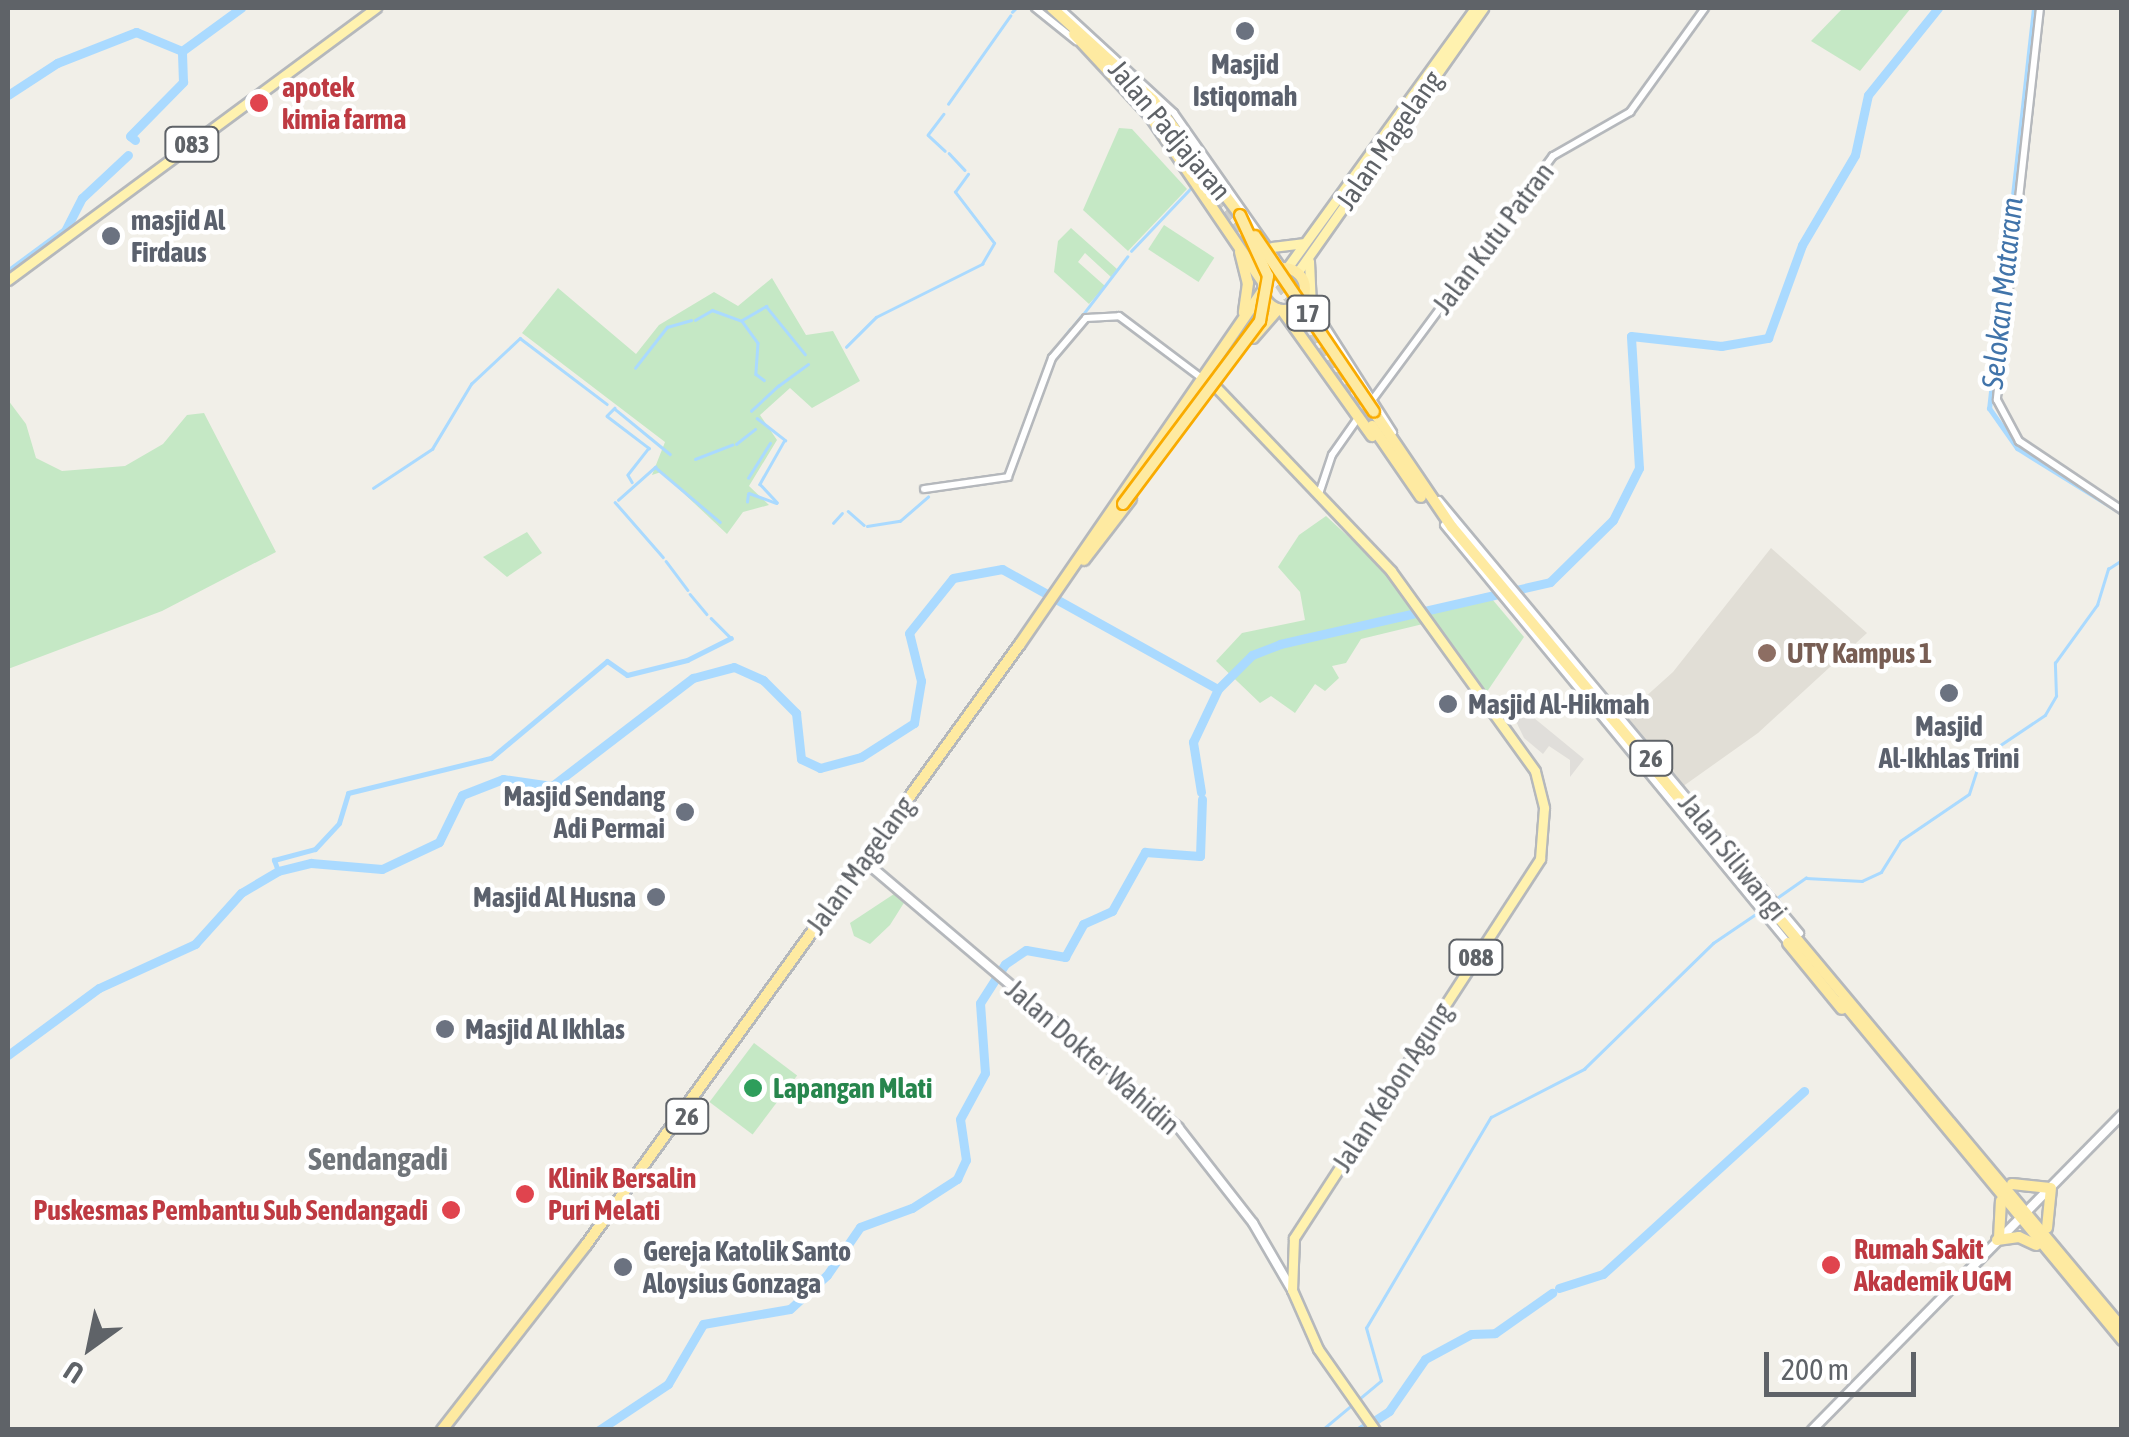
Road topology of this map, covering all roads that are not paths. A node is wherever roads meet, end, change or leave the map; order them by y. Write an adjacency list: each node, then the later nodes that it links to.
1 (376, 8): 20 (main road, 083)
2 (1035, 8): 10 (street)
3 (1042, 8): 10 (highway, Jalan Padjajaran / 17)
4 (1052, 8): 13 (highway, Jalan Padjajaran / 17)
5 (1060, 8): 16 (street)
6 (1475, 8): 15 (main road, Jalan Magelang / 26)
7 (1483, 8): 17 (main road, Jalan Magelang / 26)
8 (1705, 8): 33 (street, Jalan Kutu Patran)
9 (2040, 8): 40 (street)
10 (1086, 45): 11 (highway, Jalan Padjajaran / 17)
11 (1151, 110): 12 (highway, Jalan Padjajaran / 17); 14 (highway, 17)
12 (1192, 162)
13 (1240, 214): 39 (highway, Jalan Siliwangi / 17, bridge); 41 (highway, bridge)
14 (1235, 238): 18 (highway, 17); 30 (highway)
15 (1307, 240): 16 (main road); 19 (main road, Jalan Magelang / 26)
16 (1271, 245): 18 (street); 19 (street)
17 (1310, 254): 19 (main road, Jalan Magelang / 26); 23 (main road)
18 (1248, 258): 21 (highway, 17)
19 (1289, 270): 21 (highway, 26); 22 (highway)
20 (8, 280)
21 (1264, 286): 24 (highway, 26); 26 (highway, Jalan Magelang / 26)
22 (1304, 294): 23 (street); 24 (highway, 26)
23 (1312, 308): 27 (street); 33 (street)
24 (1280, 309): 25 (highway, Jalan Magelang / 26); 27 (highway, 26)
25 (1266, 322): 28 (highway, Jalan Magelang / 26); 29 (highway)
26 (1243, 323): 28 (highway); 30 (highway, Jalan Magelang / 26)
27 (1295, 324): 29 (highway, 26)
28 (1257, 332): 32 (highway, Jalan Magelang / 26)
29 (1303, 334): 34 (highway, 26)
30 (1233, 336): 31 (highway, Jalan Magelang / 26)
31 (1203, 379): 37 (street); 43 (highway, Jalan Magelang / 26)
32 (1215, 386): 38 (main road, Jalan Kebon Agung / 088); 41 (highway, Jalan Magelang / 26)
33 (1373, 399): 42 (street)
34 (1358, 418): 36 (highway, 26); 38 (street)
35 (1372, 426): 36 (highway, Jalan Siliwangi)
36 (1411, 483): 42 (highway, Jalan Siliwangi / 26)
37 (924, 490)
38 (1319, 494): 56 (main road, Jalan Kebon Agung / 088)
39 (1433, 502): 42 (highway, Jalan Siliwangi / 26)
40 (2122, 510)
41 (1090, 550): 43 (highway, Jalan Magelang / 26)
42 (1491, 575): 46 (highway, Jalan Siliwangi / 26)
43 (1061, 590): 44 (highway, Jalan Magelang / 26)
44 (1046, 611): 45 (highway, Jalan Magelang / 26); 47 (highway, Jalan Magelang / 26)
45 (868, 864): 47 (highway, Jalan Magelang / 26); 56 (main road, Jalan Dokter Wahidin)
46 (1794, 938): 49 (highway); 49 (highway, Jalan Siliwangi / 26)
47 (783, 977): 60 (highway, Jalan Magelang / 26); 61 (highway, Jalan Magelang / 26)
48 (2122, 1116): 51 (main road)
49 (1989, 1168): 50 (highway, Jalan Siliwangi / 26); 51 (highway); 52 (highway, Jalan Siliwangi / 26)
50 (1991, 1183): 52 (highway, Jalan Siliwangi / 26); 53 (highway)
51 (2051, 1187): 52 (main road); 54 (highway)
52 (2024, 1213): 53 (main road); 54 (highway, Jalan Siliwangi / 26); 55 (highway, Jalan Siliwangi / 26)
53 (1998, 1239): 55 (highway); 63 (main road)
54 (2054, 1240): 57 (highway, Jalan Siliwangi / 26)
55 (2066, 1274): 57 (highway, Jalan Siliwangi / 26)
56 (1292, 1290): 62 (main road)
57 (2094, 1299): 58 (highway, Jalan Siliwangi / 26); 59 (highway, Jalan Siliwangi / 26)
58 (2122, 1325)
59 (2122, 1343)
60 (442, 1430)
61 (450, 1430)
62 (1375, 1430)
63 (1812, 1430)

